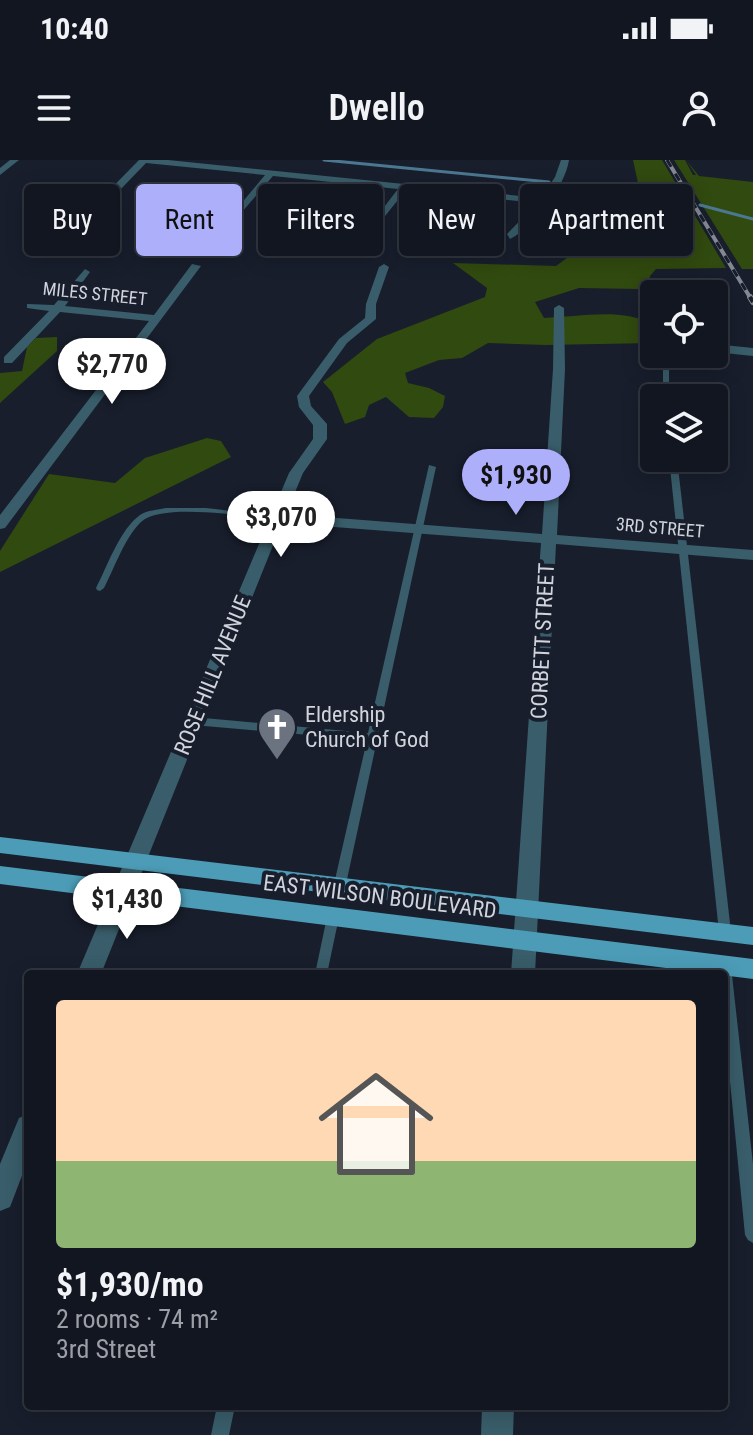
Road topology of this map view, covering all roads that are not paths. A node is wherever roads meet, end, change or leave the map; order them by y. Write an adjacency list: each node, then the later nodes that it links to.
1 (15, 160): 4 (street)
2 (144, 160): 5 (street); 6 (street)
3 (565, 160): 7 (street)
4 (0, 172)
5 (271, 173): 8 (street); 10 (street)
6 (120, 184)
7 (555, 184)
8 (399, 186)
9 (399, 194): 11 (street)
10 (242, 208)
11 (383, 215)
12 (520, 229): 13 (street)
13 (510, 236)
14 (196, 266): 20 (street)
15 (384, 267): 26 (street, ROSE HILL AVENUE)
16 (85, 272): 19 (street)
17 (31, 306): 19 (street, MILES STREET)
18 (559, 308): 29 (street, CORBETT STREET)
19 (57, 309): 20 (street, MILES STREET); 23 (street)
20 (155, 318): 27 (street)
21 (728, 349): 22 (street)
22 (753, 352)
23 (8, 360)
24 (432, 467): 28 (lane)
25 (675, 472): 30 (lane)
26 (277, 518): 28 (street, 3RD STREET); 32 (lane); 33 (street, ROSE HILL AVENUE)
27 (0, 525)
28 (419, 528): 29 (street, 3RD STREET); 34 (lane)
29 (548, 539): 30 (street, 3RD STREET); 40 (street, CORBETT STREET)
30 (683, 550): 31 (street, 3RD STREET); 42 (lane)
31 (753, 555)
32 (100, 588)
33 (193, 721): 34 (lane); 36 (street, ROSE HILL AVENUE)
34 (373, 737): 38 (lane)
35 (0, 845): 36 (main road, EAST WILSON BOULEVARD)
36 (135, 862): 38 (main road, EAST WILSON BOULEVARD); 39 (street, ROSE HILL AVENUE)
37 (0, 875): 39 (main road, EAST WILSON BOULEVARD)
38 (340, 884): 40 (main road, EAST WILSON BOULEVARD)
39 (122, 891): 41 (main road, EAST WILSON BOULEVARD); 47 (street, ROSE HILL AVENUE)
40 (526, 906): 42 (main road, EAST WILSON BOULEVARD); 44 (street, CORBETT STREET)
41 (333, 917): 44 (main road, EAST WILSON BOULEVARD); 48 (lane)
42 (725, 932): 43 (main road, EAST WILSON BOULEVARD)
43 (753, 936)
44 (525, 940): 45 (main road, EAST WILSON BOULEVARD); 49 (street, CORBETT STREET)
45 (725, 966): 46 (main road, EAST WILSON BOULEVARD); 50 (lane)
46 (753, 969)
47 (91, 970)
48 (322, 970)
49 (523, 970)
50 (725, 970)
51 (728, 995): 54 (lane)
52 (24, 1137): 53 (street)
53 (0, 1197)
54 (753, 1235)
55 (225, 1410): 57 (lane)
56 (498, 1410): 58 (street)
57 (220, 1435)
58 (497, 1435)

